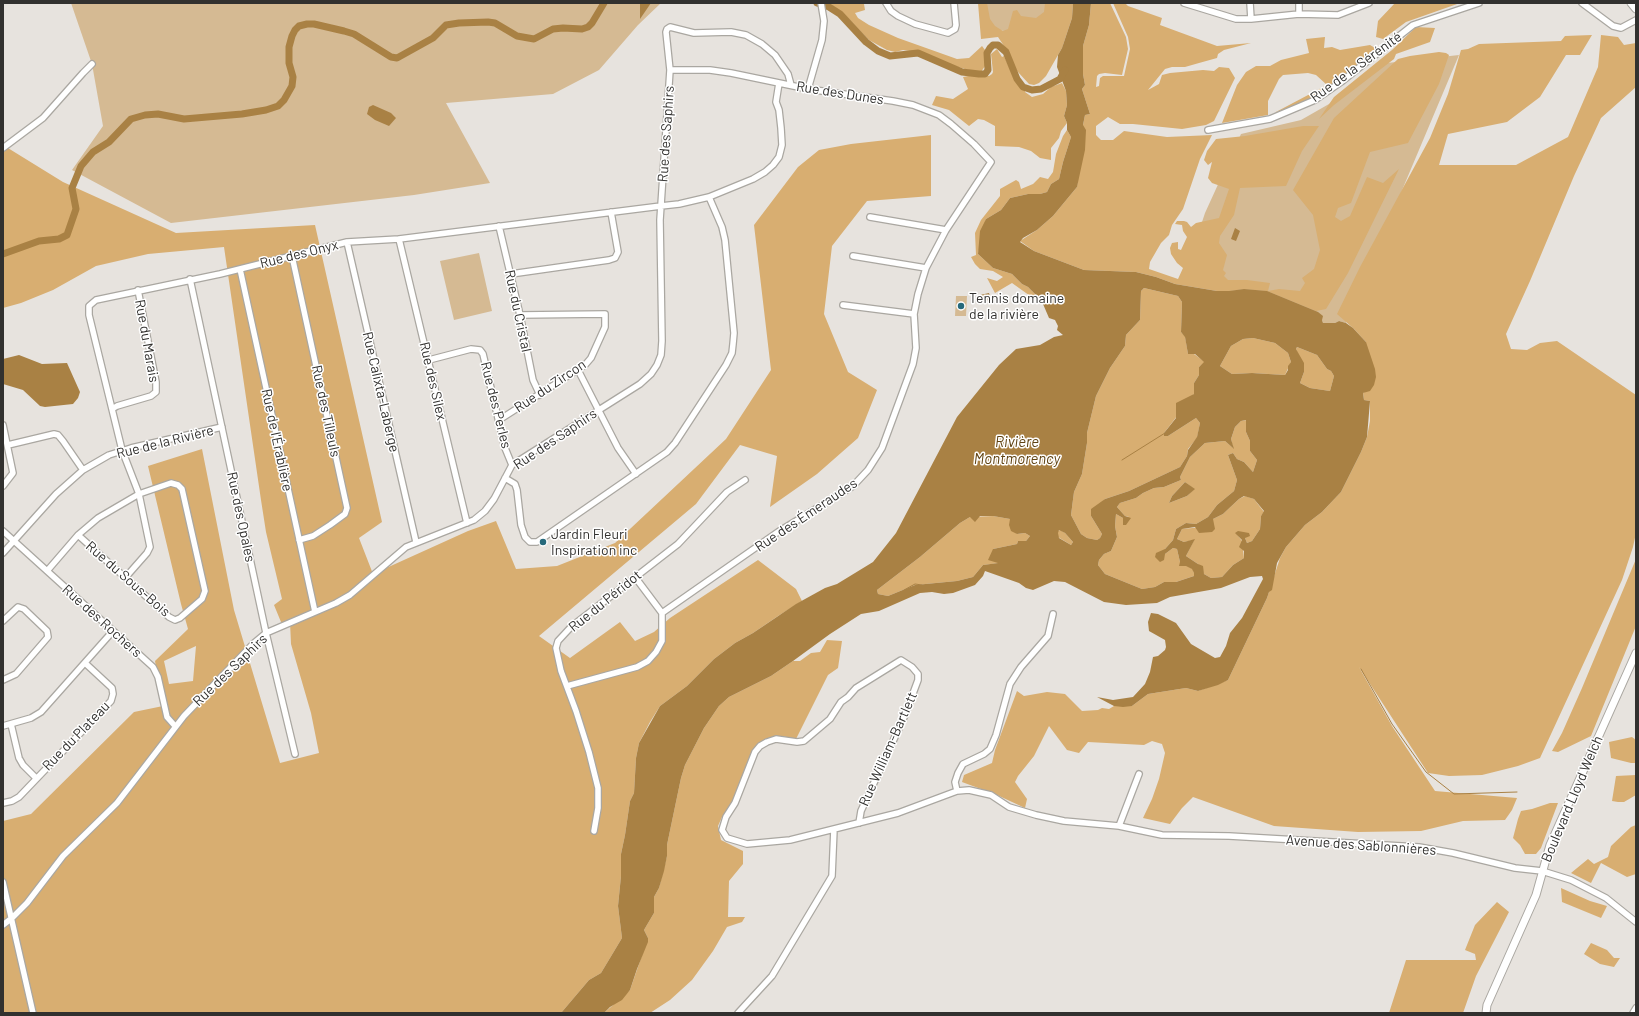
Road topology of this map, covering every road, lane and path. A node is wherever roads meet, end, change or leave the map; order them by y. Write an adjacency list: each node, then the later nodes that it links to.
1 (821, 3): 20 (street)
2 (886, 3): 3 (street)
3 (954, 3)
4 (1184, 3): 11 (street)
5 (1250, 3): 14 (street)
6 (1298, 3): 13 (street)
7 (1369, 3): 13 (street)
8 (1479, 3): 21 (street, Rue de la Sérénité)
9 (1582, 3): 15 (street)
10 (1631, 3): 12 (main road)
11 (1199, 6): 14 (street)
12 (1636, 9)
13 (1299, 14): 14 (street)
14 (1252, 19)
15 (1636, 20)
16 (92, 64): 22 (street)
17 (670, 70): 18 (street, Rue des Dunes); 19 (street, Rue des Saphirs); 25 (street, Rue des Saphirs)
18 (779, 83): 19 (street, Rue des Dunes); 24 (street, Rue des Onyx)
19 (791, 85): 20 (street, Rue des Dunes)
20 (808, 89): 23 (street, Rue des Dunes)
21 (1208, 130)
22 (3, 148)
23 (991, 162): 29 (street, Rue des Émeraudes)
24 (709, 196): 25 (street, Rue des Onyx); 54 (street)
25 (661, 206): 26 (street, Rue des Onyx); 46 (street, Rue des Saphirs)
26 (611, 212): 28 (street, Rue des Onyx); 36 (street)
27 (870, 217): 29 (street)
28 (499, 226): 30 (street, Rue des Onyx); 36 (street, Rue du Cristal)
29 (946, 230): 34 (street, Rue des Émeraudes)
30 (399, 239): 31 (street, Rue des Onyx); 42 (street, Rue des Silex)
31 (347, 242): 32 (street, Rue des Onyx); 64 (street, Rue Calixta-Laberge)
32 (292, 256): 35 (street, Rue des Onyx); 63 (street, Rue des Tilleuls)
33 (853, 256): 34 (street)
34 (926, 268): 40 (street, Rue des Émeraudes)
35 (240, 269): 37 (street, Rue des Onyx); 63 (street, Rue de l'Érablière)
36 (510, 274): 41 (street, Rue du Cristal)
37 (190, 279): 38 (street, Rue des Onyx); 49 (street, Rue des Opales)
38 (138, 290): 45 (street, Rue du Marais); 45 (street, Rue des Onyx)
39 (843, 305): 40 (street)
40 (914, 314): 70 (street, Rue des Émeraudes)
41 (520, 315): 43 (street, Rue du Zircon); 44 (street, Rue du Cristal)
42 (429, 360): 47 (street, Rue des Perles); 59 (street, Rue des Silex)
43 (578, 370): 44 (street, Rue du Zircon); 46 (street)
44 (540, 395): 47 (street, Rue du Zircon)
45 (112, 409): 51 (street, Rue des Onyx)
46 (599, 410): 52 (street, Rue des Saphirs); 54 (street)
47 (499, 420): 52 (street, Rue des Perles)
48 (3, 425): 50 (street)
49 (222, 427): 51 (street, Rue de la Rivière); 74 (street, Rue des Opales)
50 (8, 445): 53 (street); 57 (street)
51 (122, 450): 53 (street, Rue de la Rivière); 58 (street, Rue des Onyx)
52 (512, 465): 55 (street, Rue des Saphirs)
53 (82, 470): 62 (street, Rue de la Rivière)
54 (636, 474): 55 (street)
55 (506, 478): 59 (street, Rue des Saphirs)
56 (745, 480): 67 (street, Rue du Péridot)
57 (3, 486)
58 (138, 494): 61 (street, Rue du Sous-Bois); 68 (street, Rue des Onyx); 68 (street, Rue du Sous-Bois)
59 (467, 523): 64 (street, Rue des Saphirs)
60 (3, 531): 62 (street, Rue des Rochers)
61 (78, 535): 66 (street, Rue du Sous-Bois); 68 (street, Rue du Sous-Bois)
62 (14, 540): 65 (street, Rue de la Rivière); 66 (street, Rue des Rochers)
63 (299, 540): 69 (street, Rue de l'Érablière)
64 (416, 542): 69 (street, Rue des Saphirs)
65 (3, 553)
66 (47, 571): 73 (street, Rue des Rochers)
67 (635, 577): 70 (street); 79 (street, Rue du Péridot)
68 (125, 578)
69 (315, 612): 74 (street, Rue des Saphirs)
70 (662, 614): 79 (street)
71 (1053, 614): 86 (street)
72 (3, 621): 78 (street)
73 (113, 631): 77 (street); 82 (street, Rue des Rochers)
74 (266, 633): 82 (street, Rue des Saphirs); 83 (street, Rue des Opales)
75 (1636, 653): 92 (main road, Boulevard Lloyd Welch)
76 (901, 660): 88 (street, Rue William-Bartlett); 90 (street, Avenue des Sablonnières)
77 (85, 663): 80 (street); 85 (street, Rue du Plateau)
78 (3, 680)
79 (567, 686): 91 (street, Rue du Péridot)
80 (11, 724): 81 (street); 85 (street)
81 (3, 726)
82 (175, 726): 94 (street, Rue des Saphirs)
83 (295, 754)
84 (1140, 774): 89 (street)
85 (36, 778): 87 (street, Rue du Plateau)
86 (957, 791): 88 (street, Avenue des Sablonnières); 89 (street, Avenue des Sablonnières)
87 (3, 803)
88 (859, 823): 90 (street, Avenue des Sablonnières)
89 (1119, 826): 92 (street, Avenue des Sablonnières)
90 (834, 829): 99 (street)
91 (594, 831)
92 (1542, 871): 95 (street, Avenue des Sablonnières); 100 (main road, Boulevard Lloyd Welch)
93 (3, 882): 94 (street)
94 (12, 918): 96 (street, Rue des Saphirs); 98 (street)
95 (1636, 922)
96 (3, 925)
97 (1636, 1008): 101 (street)
98 (33, 1013)
99 (738, 1013)
100 (1486, 1013)
101 (1633, 1013)

